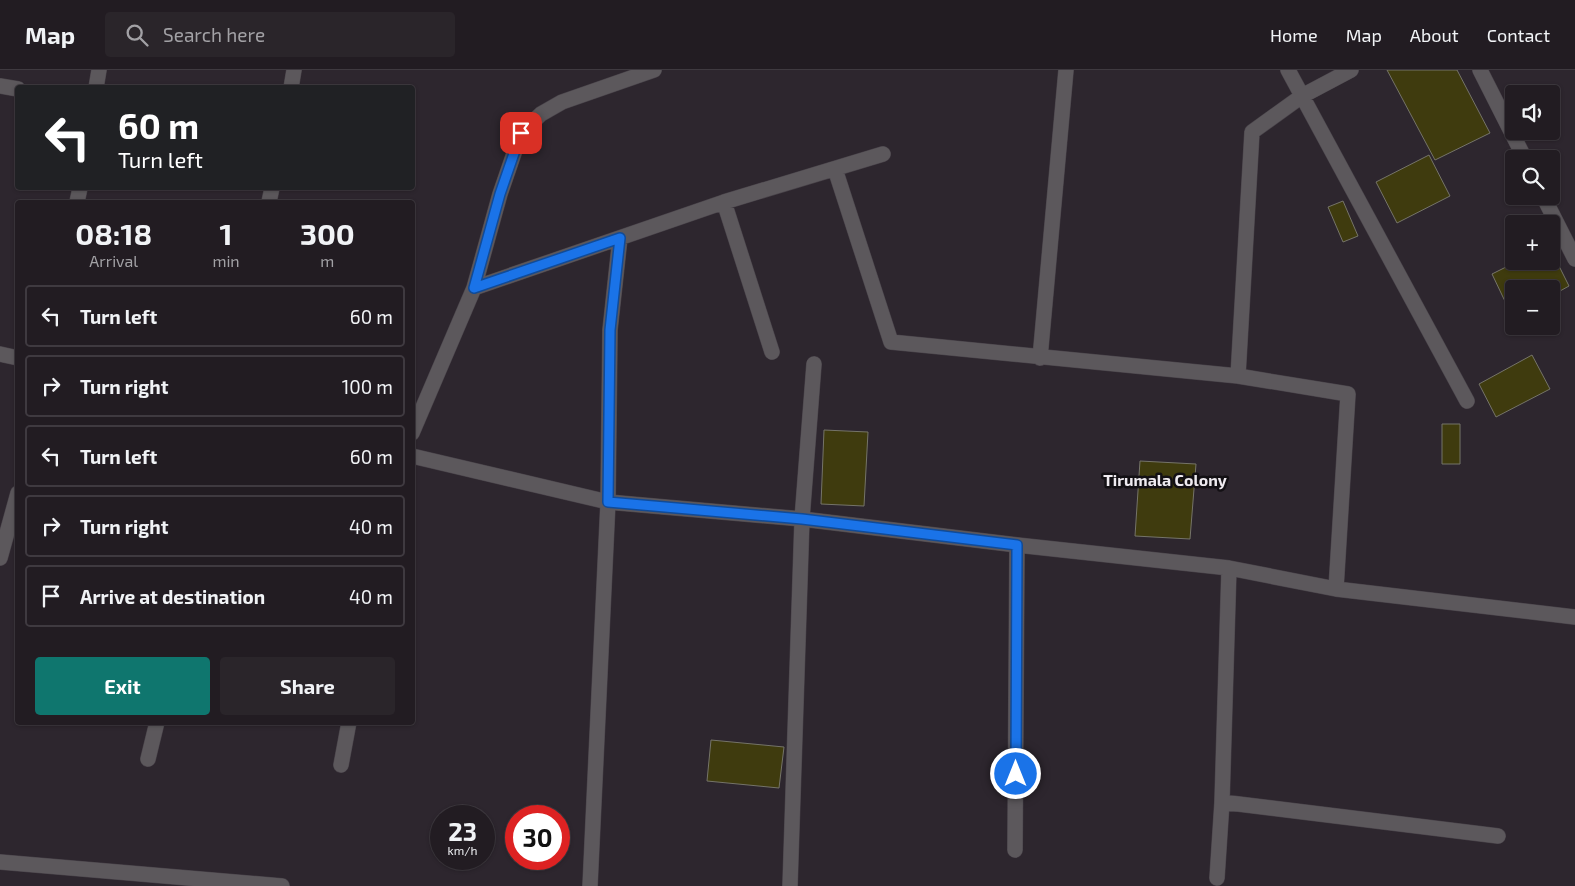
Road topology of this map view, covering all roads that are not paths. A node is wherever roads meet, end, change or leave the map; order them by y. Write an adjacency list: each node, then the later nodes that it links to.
1 (99, 70): 8 (street)
2 (294, 70): 9 (street)
3 (654, 70): 20 (street)
4 (1066, 70): 24 (street)
5 (1288, 70): 12 (street)
6 (1351, 70): 12 (street)
7 (1480, 70): 13 (street)
8 (96, 85)
9 (292, 85)
10 (0, 86): 11 (street)
11 (15, 88)
12 (1302, 96): 26 (street); 27 (street)
13 (1520, 150)
14 (883, 154): 15 (street)
15 (835, 169): 16 (street); 24 (street)
16 (724, 202): 18 (street); 21 (street)
17 (1548, 205): 19 (street)
18 (620, 238): 20 (street); 30 (street)
19 (1575, 259)
20 (474, 288): 28 (street)
21 (772, 352)
22 (0, 354): 23 (street)
23 (15, 357)
24 (1040, 358): 26 (street)
25 (814, 364): 32 (street)
26 (1238, 376): 36 (street)
27 (1467, 401)
28 (415, 426)
29 (415, 457): 30 (street)
30 (608, 502): 32 (street); 48 (street)
31 (15, 503): 34 (street)
32 (802, 519): 33 (street); 49 (street)
33 (1017, 545): 35 (street); 44 (street)
34 (0, 558)
35 (1229, 568): 36 (street); 42 (street)
36 (1336, 589): 37 (street)
37 (1575, 614)
38 (156, 725): 40 (street)
39 (349, 725): 41 (street)
40 (148, 759)
41 (341, 765)
42 (1222, 802): 43 (street); 46 (street)
43 (1498, 836)
44 (1015, 850)
45 (0, 862): 47 (street)
46 (1217, 878)
47 (282, 886)
48 (590, 886)
49 (790, 886)

